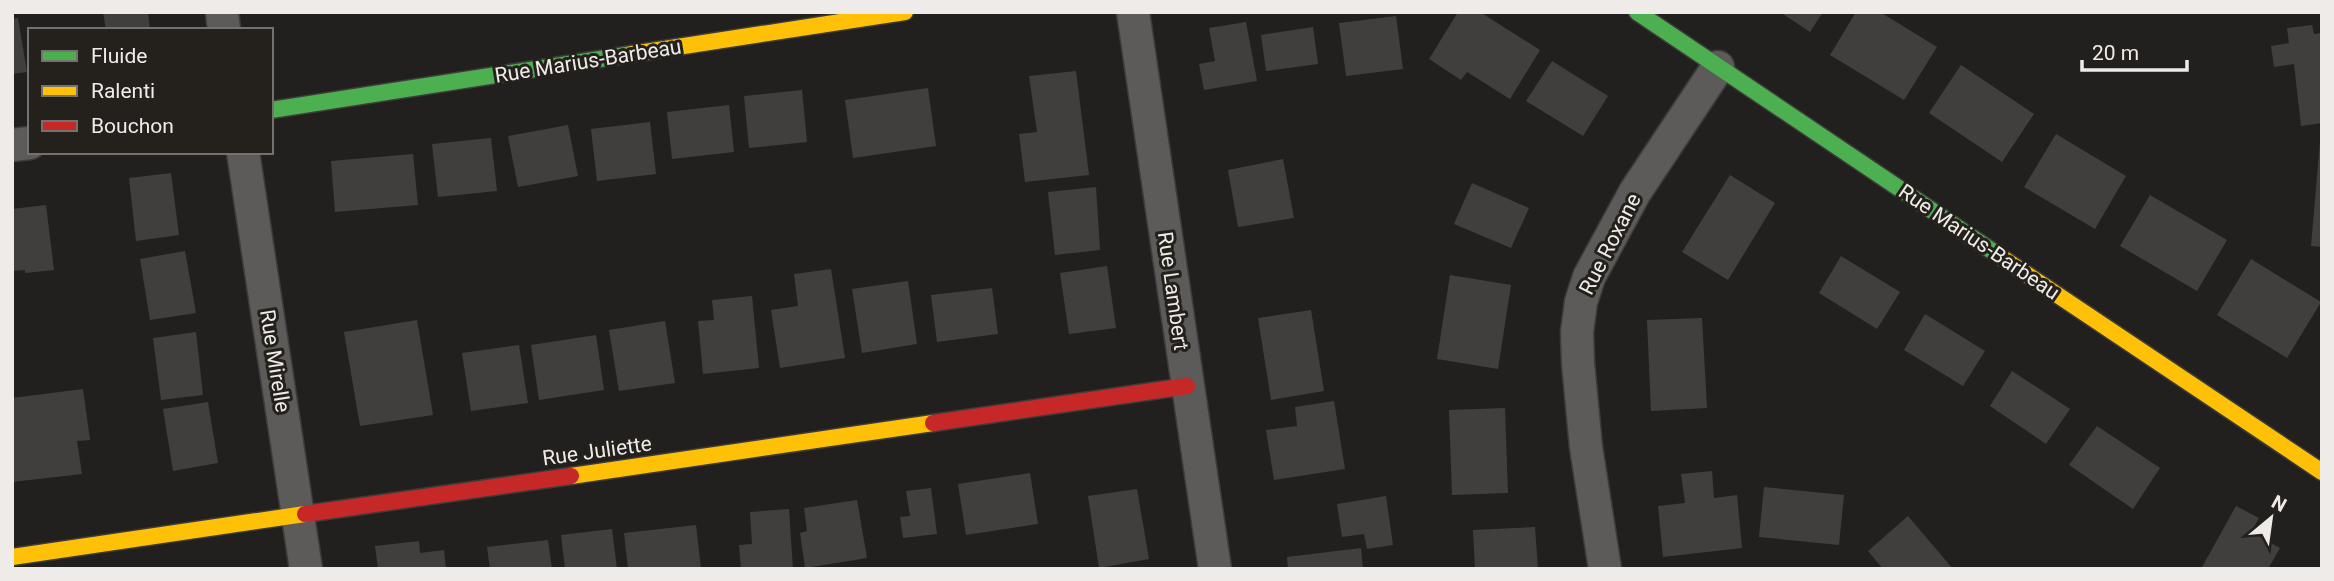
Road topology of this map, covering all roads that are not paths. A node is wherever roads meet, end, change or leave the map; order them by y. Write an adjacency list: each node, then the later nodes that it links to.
1 (905, 12): 5 (street, Rue Marius-Barbeau)
2 (1133, 12): 7 (street, Rue Lambert)
3 (1637, 12): 4 (street, Rue Marius-Barbeau)
4 (1718, 67): 8 (street, Rue Marius-Barbeau); 13 (street, Rue Roxane)
5 (273, 110)
6 (243, 154): 9 (street, Rue Mirelle)
7 (1187, 386): 9 (street, Rue Juliette); 12 (street, Rue Lambert)
8 (2322, 472)
9 (298, 515): 10 (street, Rue Juliette); 11 (street, Rue Mirelle)
10 (12, 557)
11 (306, 569)
12 (1215, 569)
13 (1605, 569)

